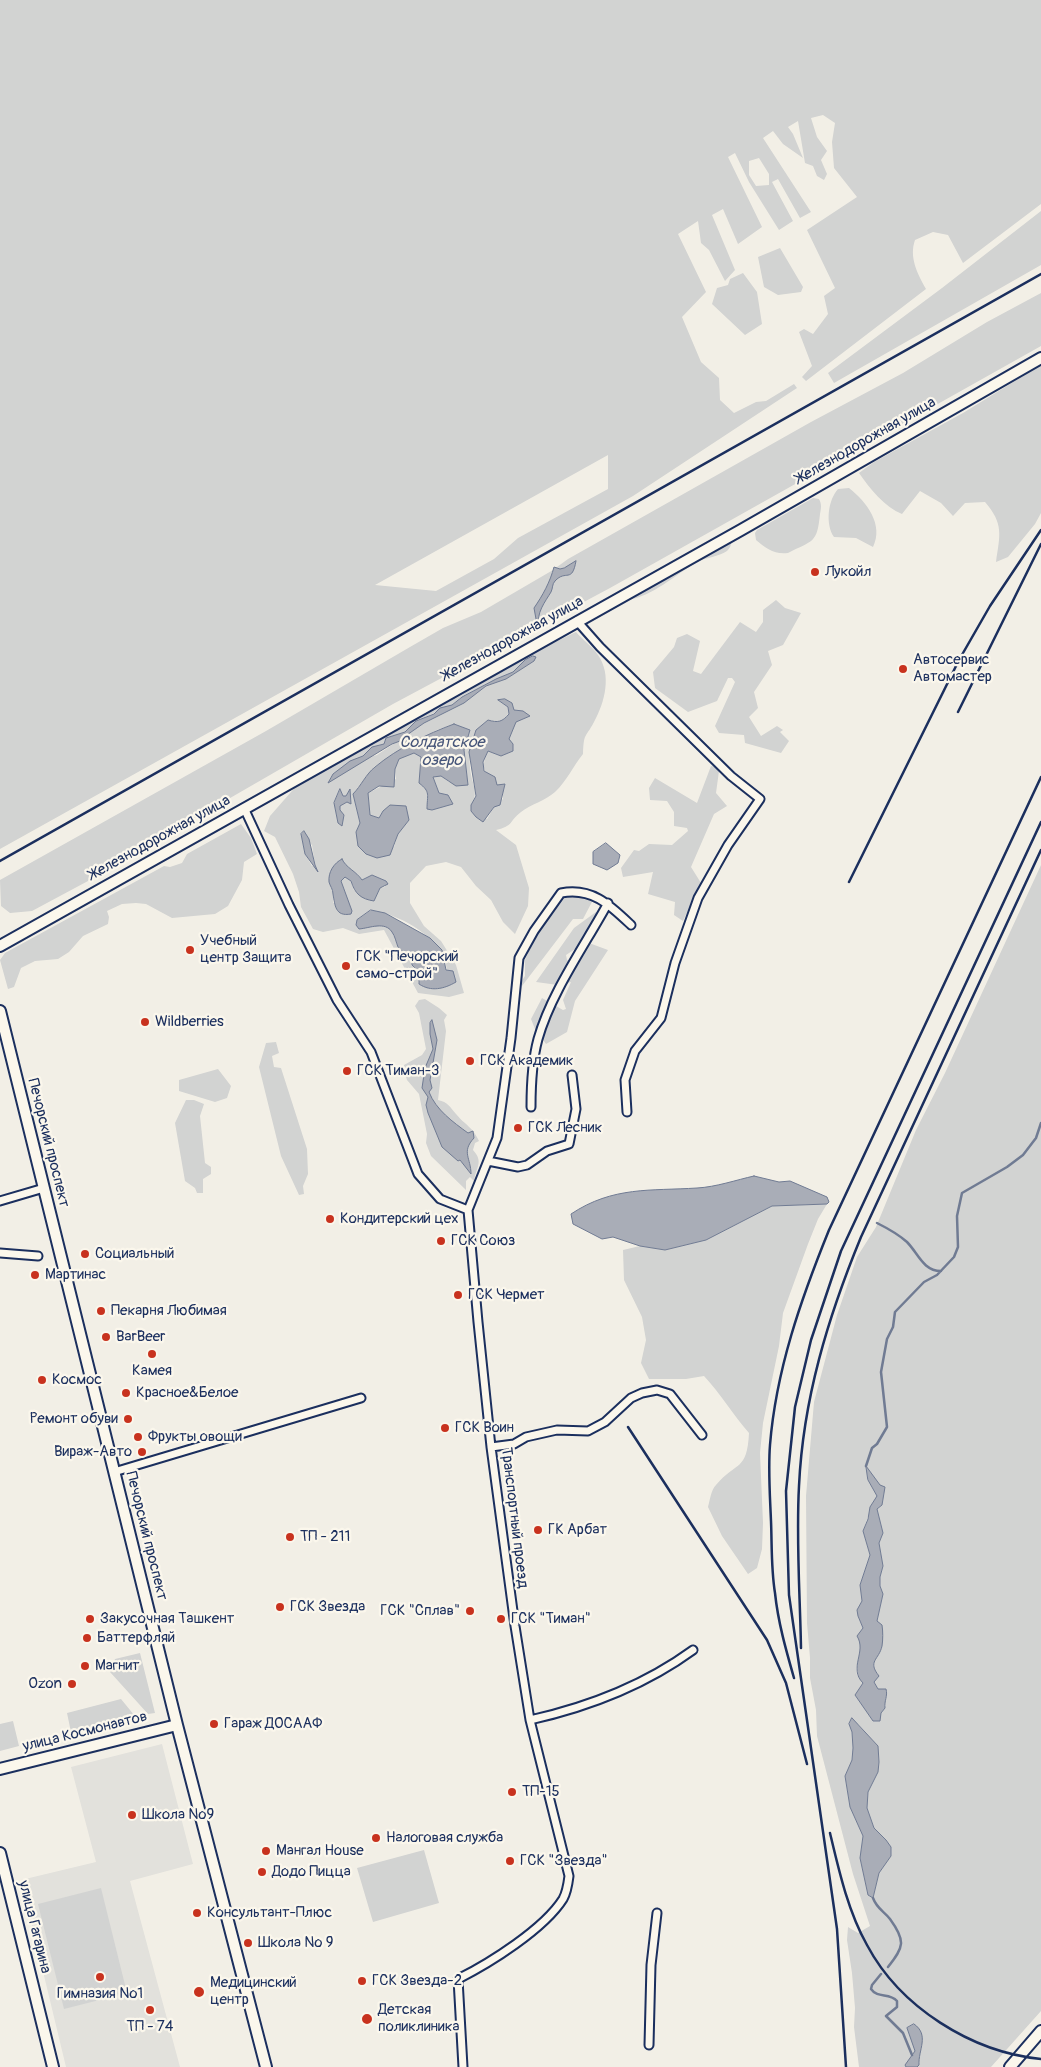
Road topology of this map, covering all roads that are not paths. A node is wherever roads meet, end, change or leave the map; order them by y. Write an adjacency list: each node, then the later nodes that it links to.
1 (1041, 358): 2 (main road, Железнодорожная улица)
2 (577, 621): 3 (main road, Железнодорожная улица); 10 (street)
3 (244, 808): 6 (main road, Железнодорожная улица); 14 (street)
4 (608, 903): 5 (street, Транспортный проезд); 9 (street); 11 (street, Транспортный проезд)
5 (631, 925)
6 (0, 946)
7 (0, 1011): 12 (main road, Печорский проспект)
8 (572, 1075): 11 (street)
9 (531, 1107)
10 (627, 1112)
11 (488, 1161): 14 (street, Транспортный проезд)
12 (44, 1188): 13 (street); 20 (main road, Печорский проспект)
13 (0, 1201)
14 (468, 1210): 19 (street, Транспортный проезд)
15 (0, 1253): 16 (street)
16 (38, 1256)
17 (361, 1398): 20 (street)
18 (702, 1435): 19 (street)
19 (491, 1447): 22 (street, Транспортный проезд)
20 (114, 1472): 23 (main road, Печорский проспект)
21 (693, 1650): 22 (street)
22 (530, 1720): 31 (street, Транспортный проезд)
23 (177, 1725): 24 (main road, улица Космонавтов); 30 (main road, Печорский проспект)
24 (0, 1769)
25 (0, 1853): 29 (main road, улица Гагарина)
26 (656, 1913): 28 (street)
27 (1041, 2031): 32 (main road)
28 (649, 2045)
29 (53, 2067)
30 (266, 2067)
31 (463, 2067)
32 (1010, 2067)

